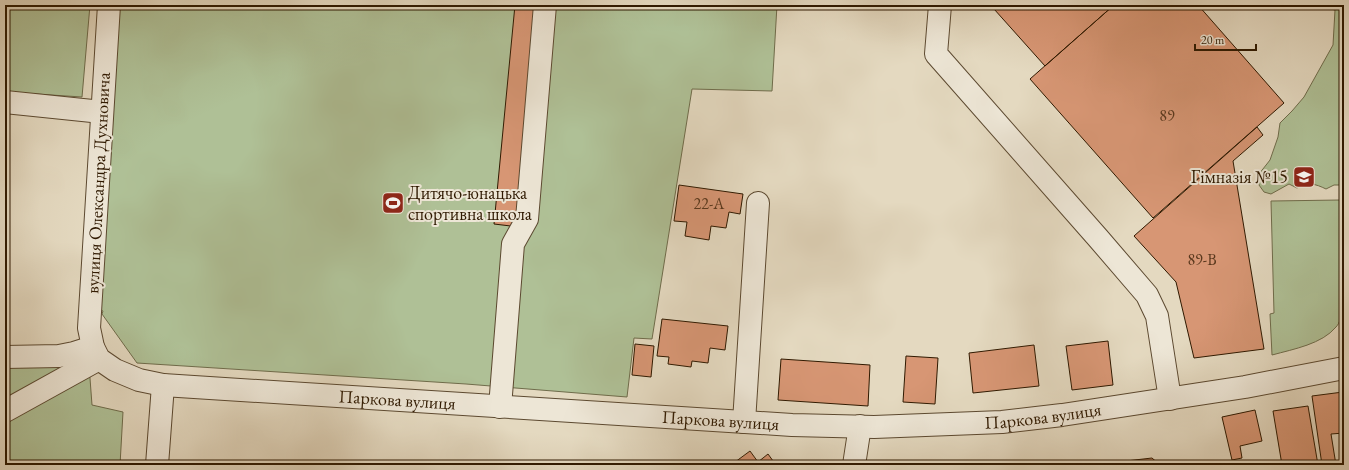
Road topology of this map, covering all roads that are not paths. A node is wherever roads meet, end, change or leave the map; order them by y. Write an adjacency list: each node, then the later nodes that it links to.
1 (109, 5): 5 (street, вулиця Олександра Духновича)
2 (545, 5): 12 (street)
3 (940, 5): 11 (street)
4 (5, 102): 5 (street)
5 (102, 112): 7 (street, вулиця Олександра Духновича)
6 (758, 203): 14 (street)
7 (96, 353): 8 (street); 10 (street, Паркова вулиця); 13 (street)
8 (5, 358)
9 (1344, 368): 11 (street, Паркова вулиця)
10 (163, 385): 12 (street, Паркова вулиця); 16 (street)
11 (1170, 398): 15 (street, Паркова вулиця)
12 (500, 407): 14 (street, Паркова вулиця)
13 (5, 411)
14 (744, 422): 15 (street, Паркова вулиця)
15 (860, 426): 17 (street)
16 (158, 465)
17 (854, 465)

